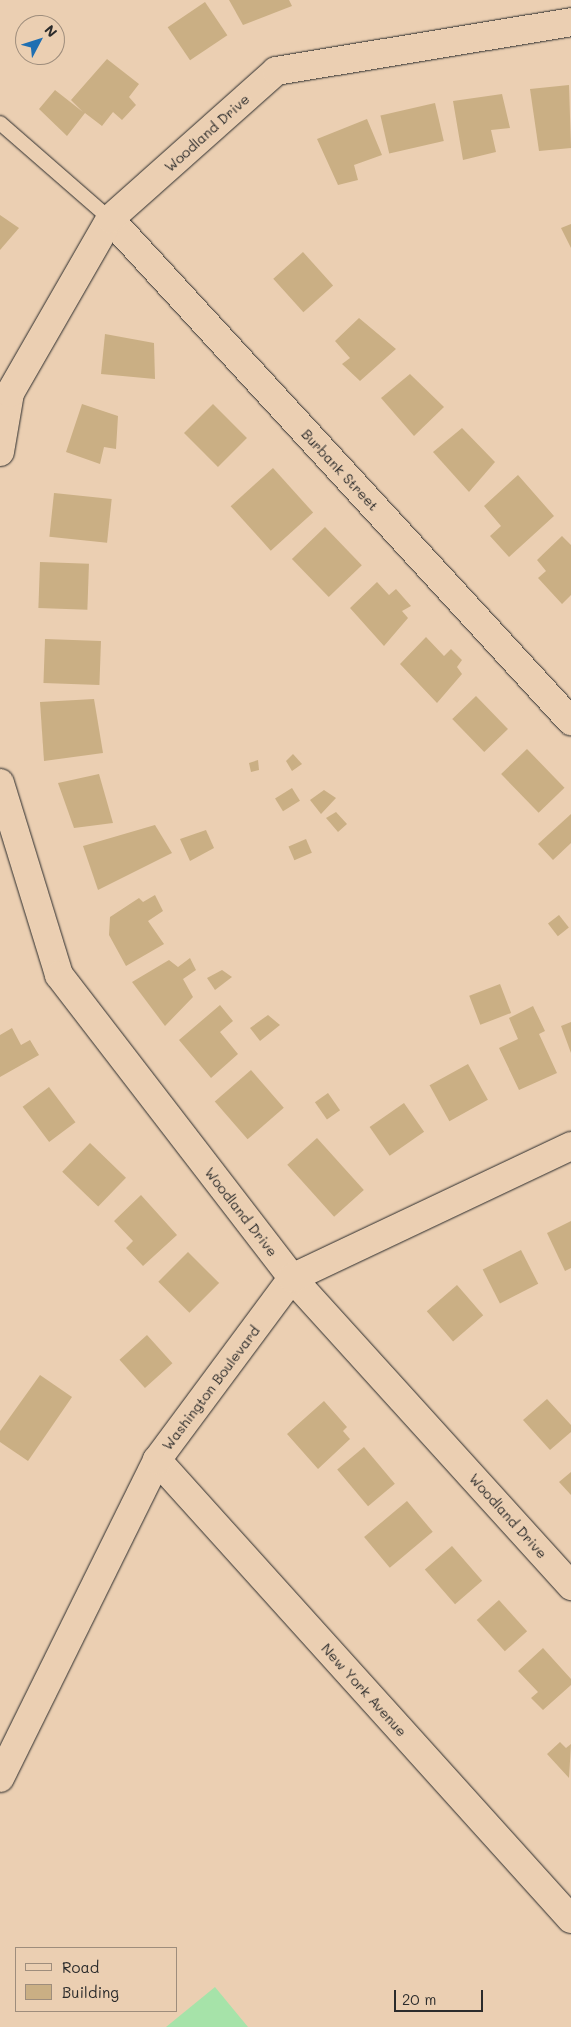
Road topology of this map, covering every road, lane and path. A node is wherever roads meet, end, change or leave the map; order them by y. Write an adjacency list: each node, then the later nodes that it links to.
1 (571, 22): 3 (street, Woodland Drive)
2 (0, 123): 3 (lane)
3 (110, 219): 4 (street, Woodland Drive); 5 (street, Burbank Street)
4 (0, 452)
5 (571, 721)
6 (0, 783): 8 (street, Woodland Drive)
7 (571, 1146): 8 (street, Washington Boulevard)
8 (292, 1278): 9 (street, Washington Boulevard); 10 (street, Woodland Drive)
9 (157, 1460): 11 (street, Washington Boulevard); 12 (street, New York Avenue)
10 (571, 1586)
11 (0, 1778)
12 (571, 1919)

